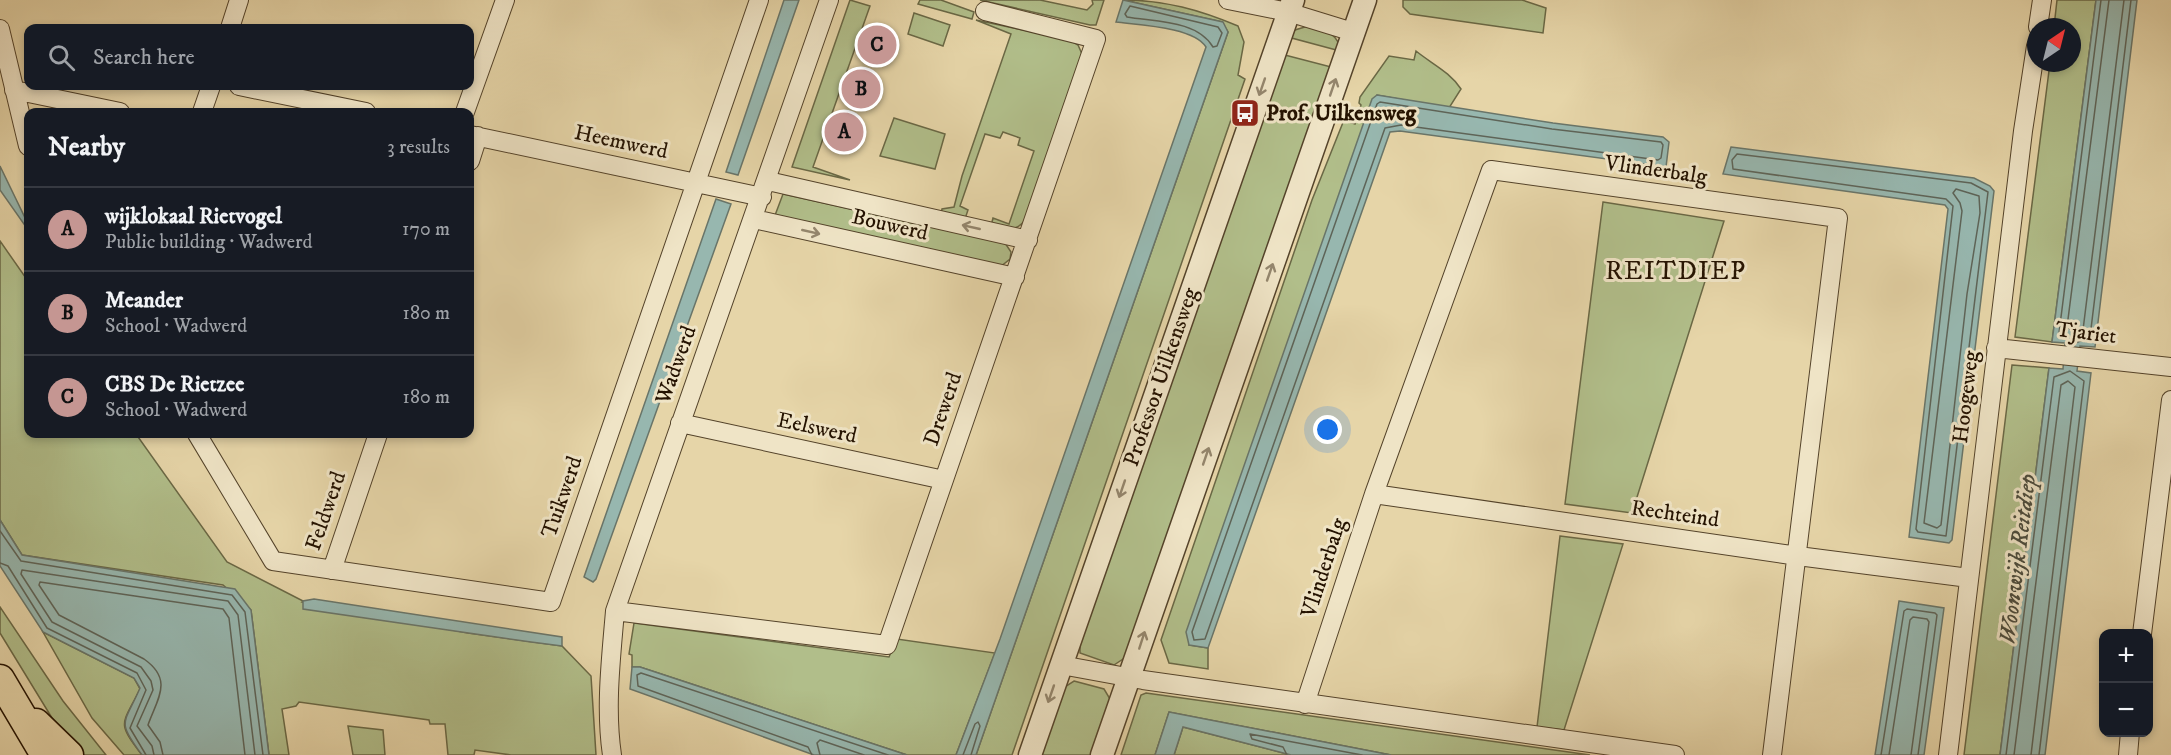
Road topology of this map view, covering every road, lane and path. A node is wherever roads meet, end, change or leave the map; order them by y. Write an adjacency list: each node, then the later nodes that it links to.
1 (239, 0): 12 (street)
2 (505, 0): 16 (street)
3 (759, 0): 27 (street, Tuikwerd)
4 (829, 0): 28 (street, Wadwerd)
5 (1227, 0): 8 (street)
6 (1365, 0): 14 (street)
7 (2042, 0): 11 (street)
8 (1252, 3): 9 (street)
9 (1291, 6): 14 (street); 46 (street, Professor Uilkensweg, one-way to 46)
10 (985, 11): 30 (street, Drewerd)
11 (2039, 18)
12 (231, 24)
13 (0, 29): 17 (street)
14 (1353, 32): 47 (street, one-way to 14)
15 (2033, 72): 32 (street, Hoogeweg)
16 (474, 87)
17 (14, 90): 21 (street); 25 (street)
18 (209, 90): 22 (street)
19 (259, 90): 23 (street)
20 (473, 90): 24 (street)
21 (101, 108)
22 (203, 108)
23 (346, 108)
24 (466, 108)
25 (24, 130)
26 (474, 136): 27 (street, Heemwerd)
27 (697, 183): 28 (street, Heemwerd); 42 (street, Tuikwerd)
28 (765, 189): 29 (street, Wadwerd); 30 (street, Bouwerd, one-way to 28)
29 (754, 219): 31 (street, Bouwerd, one-way to 31); 35 (street, Wadwerd)
30 (1028, 240): 31 (street, Drewerd)
31 (1015, 277): 38 (street, Drewerd)
32 (1996, 348): 33 (street, Tjariet); 43 (street, Hoogeweg)
33 (2171, 367)
34 (2171, 400): 40 (street)
35 (680, 423): 38 (street, Eelswerd); 44 (street, Wadwerd)
36 (199, 438): 42 (street, Tuikwerd)
37 (377, 438): 42 (street, Feldwerd)
38 (944, 480): 44 (street, Drewerd)
39 (1374, 494): 41 (street, Rechteind); 41 (street, Vlinderbalg); 49 (street, Vlinderbalg)
40 (2165, 494): 45 (street)
41 (1798, 556): 43 (street, Rechteind); 57 (street, Vlinderbalg)
42 (332, 570)
43 (1969, 578): 58 (street, Hoogeweg)
44 (615, 611): 53 (street, Wadwerd)
45 (2143, 629)
46 (1061, 665): 47 (street); 54 (street, Professor Uilkensweg, one-way to 54)
47 (1129, 678): 49 (street); 55 (street)
48 (7, 690): 51 (main road); 52 (main road)
49 (1305, 704): 56 (street)
50 (2130, 737): 59 (street)
51 (45, 755)
52 (69, 755)
53 (612, 755)
54 (1030, 755)
55 (1102, 755)
56 (1675, 755)
57 (1772, 755)
58 (1948, 755)
59 (2128, 755)

